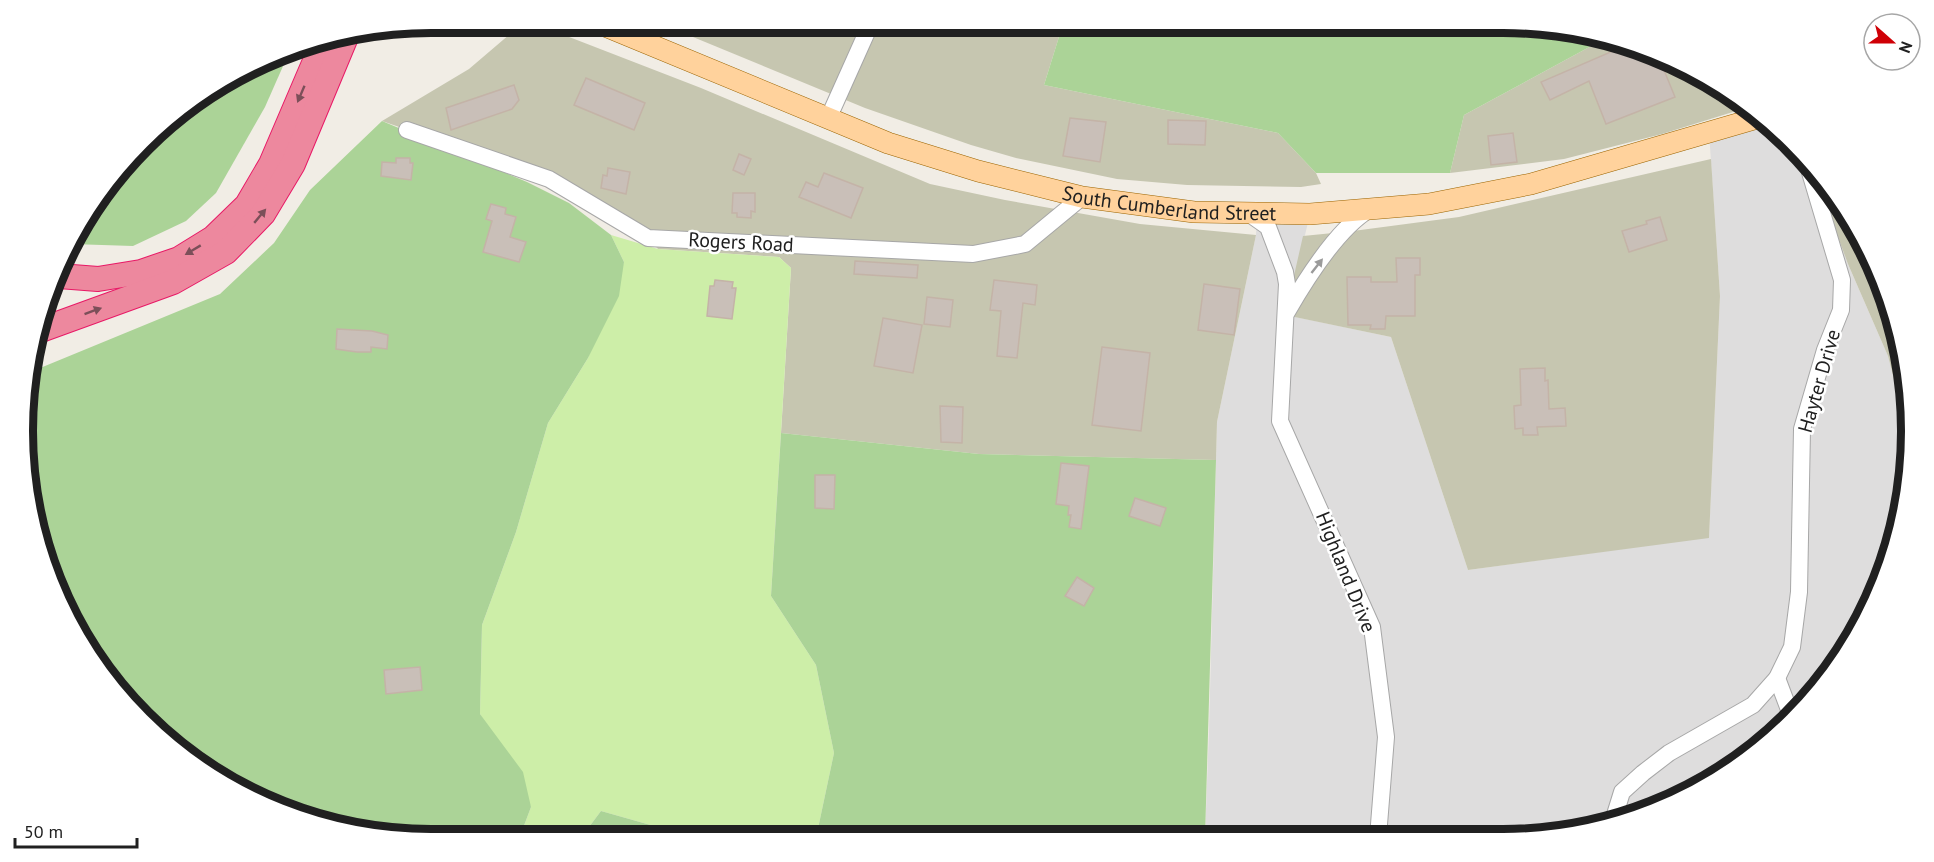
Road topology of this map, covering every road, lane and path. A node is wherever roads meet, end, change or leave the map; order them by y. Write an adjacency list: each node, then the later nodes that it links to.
1 (624, 33): 5 (main road, South Cumberland Street)
2 (866, 33): 5 (street)
3 (343, 43): 14 (highway, one-way to 3)
4 (320, 49): 12 (highway, one-way to 12)
5 (828, 119): 9 (main road, South Cumberland Street)
6 (1751, 120): 10 (main road, South Cumberland Street)
7 (407, 130): 9 (street, Rogers Road)
8 (1813, 182): 15 (street, Hayter Drive)
9 (1082, 197): 11 (main road, South Cumberland Street)
10 (1370, 209): 11 (main road, South Cumberland Street); 13 (street, one-way to 10)
11 (1248, 213): 13 (street, Highland Drive)
12 (64, 276)
13 (1285, 315): 18 (street, Highland Drive)
14 (47, 328)
15 (1777, 678): 16 (street); 17 (street, Hayter Drive)
16 (1788, 708)
17 (1616, 812)
18 (1379, 829)

